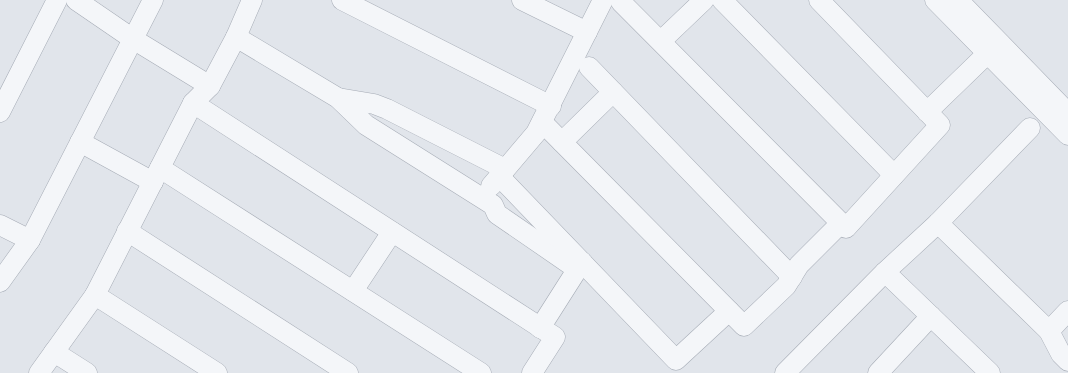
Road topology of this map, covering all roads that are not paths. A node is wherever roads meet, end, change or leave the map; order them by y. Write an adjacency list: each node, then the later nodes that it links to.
1 (57, 0): 19 (street)
2 (76, 0): 15 (street)
3 (153, 0): 15 (street)
4 (342, 0): 28 (street)
5 (522, 0): 13 (street)
6 (704, 0): 16 (street)
7 (722, 0): 35 (street)
8 (819, 0): 26 (street)
9 (935, 0): 17 (street)
10 (958, 0): 21 (street)
11 (612, 1): 13 (street); 16 (street)
12 (244, 3): 14 (street)
13 (587, 32): 28 (street)
14 (236, 37): 20 (street); 23 (street)
15 (133, 39): 20 (street); 31 (street)
16 (661, 41): 37 (street)
17 (988, 53): 21 (street); 26 (street)
18 (589, 67): 22 (street)
19 (8, 77): 25 (street)
20 (210, 86): 24 (street)
21 (1034, 90): 27 (street); 30 (street)
22 (613, 92): 32 (street); 45 (street)
23 (338, 98): 33 (street); 36 (street)
24 (193, 103): 34 (street); 41 (street)
25 (0, 112)
26 (927, 112): 35 (street)
27 (1068, 113)
28 (546, 114): 32 (street); 33 (street)
29 (1030, 128): 38 (street)
30 (1068, 135)
31 (80, 142): 34 (street); 42 (street)
32 (562, 142): 49 (street)
33 (502, 173): 36 (street); 43 (street)
34 (156, 175): 40 (street); 47 (street)
35 (894, 175): 37 (street)
36 (482, 198): 43 (street)
37 (841, 223): 45 (street)
38 (938, 223): 44 (street); 53 (street)
39 (0, 225): 42 (street)
40 (127, 231): 48 (street); 61 (street)
41 (392, 232): 47 (street); 52 (street)
42 (30, 240): 46 (street)
43 (580, 266): 49 (street); 52 (street)
44 (885, 272): 51 (street); 64 (street)
45 (792, 277): 49 (street)
46 (0, 282)
47 (353, 291): 62 (street)
48 (95, 295): 54 (street); 60 (street)
49 (729, 311)
50 (1068, 311): 53 (street)
51 (931, 316): 57 (street); 65 (street)
52 (540, 328): 63 (street)
53 (1049, 331): 55 (street)
54 (54, 352): 58 (street); 59 (street)
55 (1068, 361)
56 (1068, 367): 66 (street)
57 (979, 369)
58 (39, 373)
59 (87, 373)
60 (217, 373)
61 (348, 373)
62 (481, 373)
63 (532, 373)
64 (785, 373)
65 (878, 373)
66 (1062, 373)

